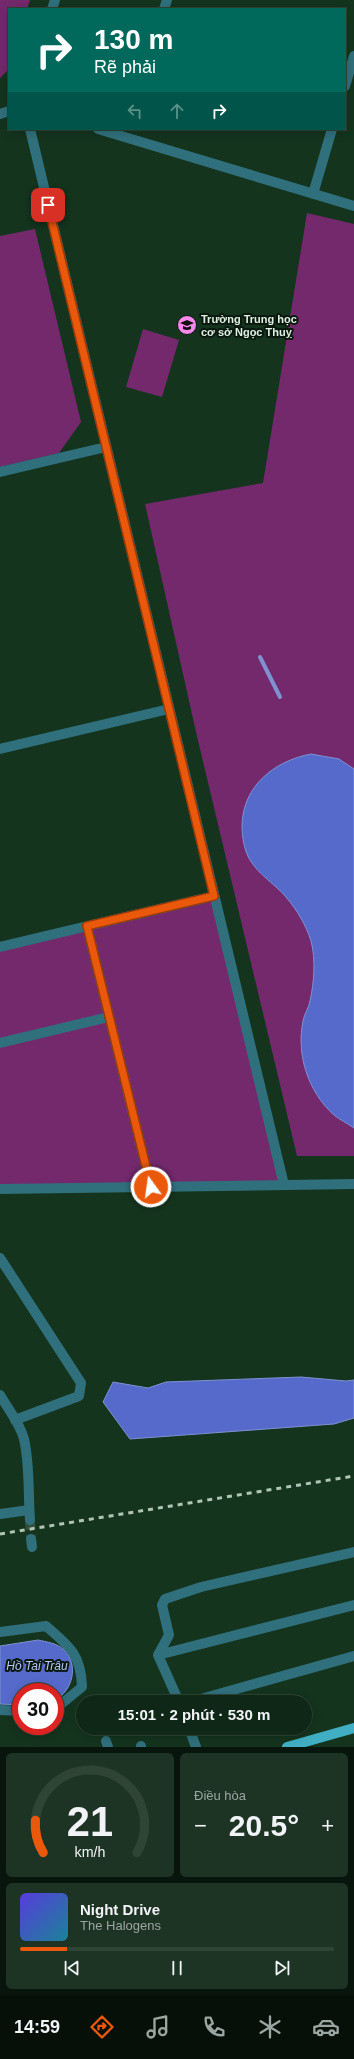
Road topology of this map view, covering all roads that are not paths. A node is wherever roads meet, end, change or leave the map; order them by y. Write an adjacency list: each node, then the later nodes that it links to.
1 (354, 56): 2 (street)
2 (346, 83)
3 (30, 130): 9 (street)
4 (105, 130): 6 (street)
5 (332, 130): 7 (street)
6 (127, 133): 7 (street)
7 (313, 194): 8 (street)
8 (354, 206)
9 (106, 447): 10 (street); 11 (street)
10 (0, 472)
11 (169, 709): 12 (street); 13 (street)
12 (0, 749)
13 (214, 896): 14 (street); 19 (street)
14 (87, 926): 15 (street); 16 (street)
15 (0, 947)
16 (109, 1017): 17 (street); 20 (street)
17 (0, 1043)
18 (354, 1184): 19 (street)
19 (284, 1185): 20 (street)
20 (151, 1187): 21 (street)
21 (0, 1189)
22 (0, 1258): 24 (street)
23 (0, 1395): 24 (street)
24 (15, 1420): 25 (street)
25 (0, 1514)
26 (354, 1552): 29 (street)
27 (354, 1605): 29 (street)
28 (0, 1632): 33 (street)
29 (158, 1654): 31 (street)
30 (354, 1656): 32 (street)
31 (176, 1695)
32 (215, 1695)
33 (64, 1702)
34 (0, 1710): 35 (street)
35 (12, 1711)
36 (354, 1728): 38 (main road)
37 (192, 1735): 39 (street)
38 (296, 1746): 40 (main road)
39 (196, 1747)
40 (287, 1747)

